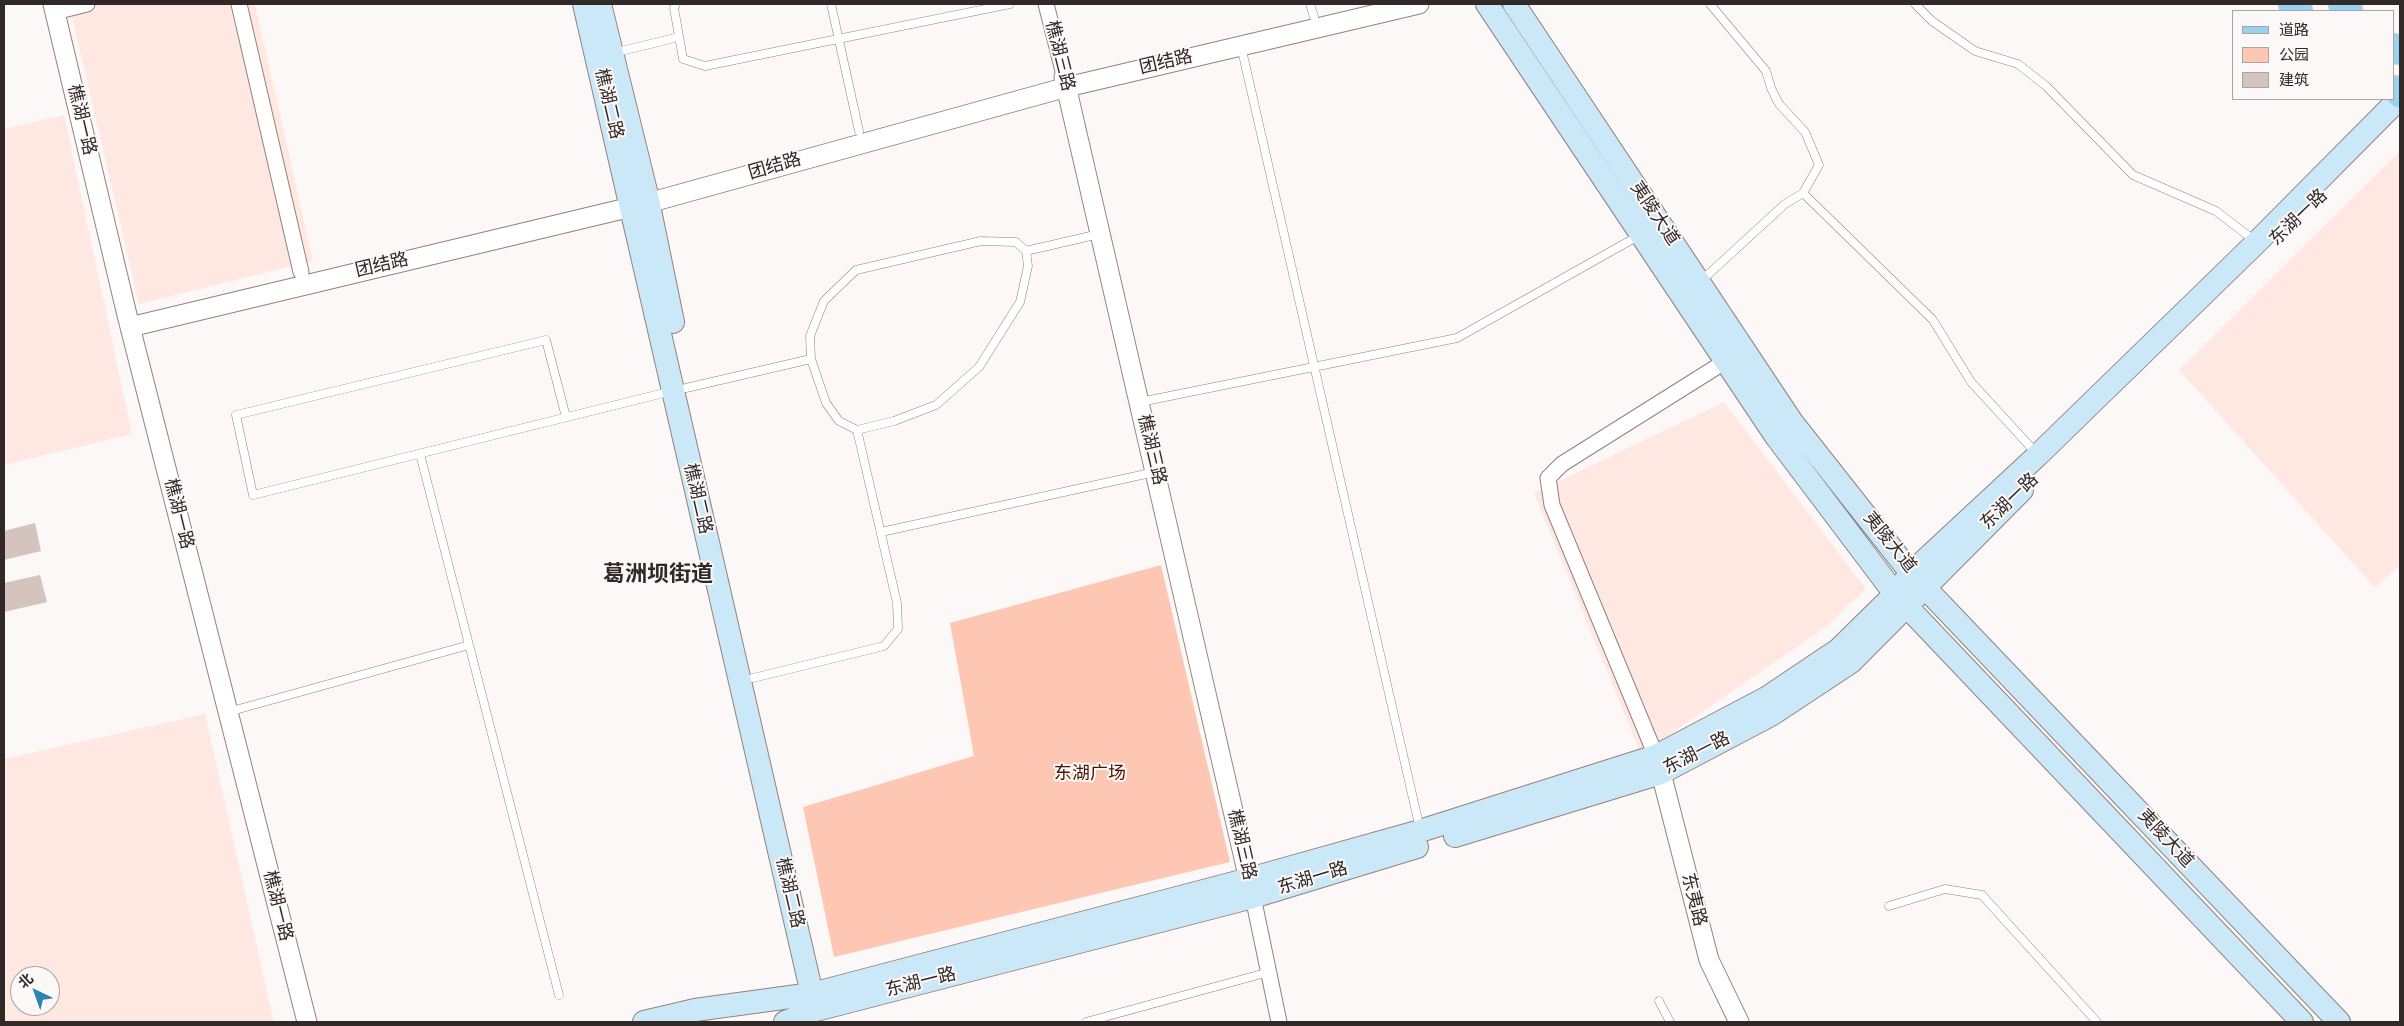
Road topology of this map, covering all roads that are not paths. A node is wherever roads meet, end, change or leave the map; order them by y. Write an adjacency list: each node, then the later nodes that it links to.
1 (87, 4): 15 (street)
2 (239, 4): 31 (street)
3 (584, 4): 26 (main road, 樵湖二路)
4 (600, 4): 20 (main road, 樵湖二路)
5 (676, 4): 17 (lane)
6 (831, 4): 18 (lane)
7 (1010, 4): 18 (lane)
8 (1046, 4): 21 (street, 樵湖三路)
9 (1370, 4): 16 (street, 团结路)
10 (1420, 4): 19 (street, 团结路)
11 (1487, 4): 28 (main road, 夷陵大道)
12 (1514, 4): 32 (main road, 夷陵大道)
13 (1710, 4): 25 (lane)
14 (1915, 4): 29 (lane)
15 (54, 8): 33 (street, 樵湖一路)
16 (1312, 10): 21 (street, 团结路)
17 (679, 36): 18 (lane); 20 (lane)
18 (839, 39): 24 (lane)
19 (1240, 46): 21 (street, 团结路); 36 (lane)
20 (613, 54): 26 (main road, 樵湖二路)
21 (1065, 81): 24 (street, 团结路); 26 (street, 团结路); 27 (street, 樵湖三路)
22 (2400, 96): 29 (main road)
23 (2400, 119): 45 (main road, 东湖一路)
24 (859, 131): 26 (street, 团结路)
25 (1803, 193): 32 (lane); 42 (lane)
26 (639, 199): 31 (street, 团结路); 33 (street, 团结路); 37 (main road, 樵湖二路)
27 (1101, 234): 30 (lane); 38 (street, 樵湖三路)
28 (1641, 234): 35 (main road, 夷陵大道); 36 (lane)
29 (2257, 242): 42 (main road)
30 (1026, 251): 34 (lane); 40 (lane)
31 (301, 272): 33 (street, 团结路)
32 (1699, 282): 45 (main road, 夷陵大道)
33 (128, 321): 49 (street, 樵湖一路)
34 (811, 359): 37 (lane); 40 (lane)
35 (1726, 361): 46 (main road, 夷陵大道); 50 (street)
36 (1315, 366): 38 (lane); 51 (lane)
37 (679, 390): 39 (lane); 48 (main road, 樵湖二路); 57 (main road, 樵湖二路)
38 (1140, 402): 43 (street, 樵湖三路)
39 (566, 417): 41 (lane); 41 (lane)
40 (858, 430): 44 (lane)
41 (420, 454): 47 (lane)
42 (2038, 456): 45 (main road)
43 (1156, 472): 44 (lane); 52 (street, 樵湖三路)
44 (881, 532): 48 (lane)
45 (1918, 579): 46 (main road); 69 (main road, 夷陵大道)
46 (1900, 600): 50 (main road); 68 (main road, 夷陵大道)
47 (469, 646): 49 (lane); 55 (lane)
48 (753, 678): 57 (main road, 樵湖二路)
49 (228, 712): 58 (street, 樵湖一路)
50 (1658, 764): 51 (main road); 52 (main road, 东湖一路); 66 (street, 东夷路)
51 (1420, 831): 52 (main road)
52 (1251, 888): 54 (street); 57 (main road)
53 (1890, 906): 67 (lane)
54 (1269, 972): 63 (lane); 64 (street)
55 (560, 996)
56 (1659, 1001): 65 (lane)
57 (822, 1008): 59 (main road); 60 (main road); 61 (main road); 62 (main road)
58 (306, 1022)
59 (644, 1022)
60 (692, 1022)
61 (766, 1022)
62 (785, 1022)
63 (1086, 1022)
64 (1279, 1022)
65 (1670, 1022)
66 (1738, 1022)
67 (2097, 1022)
68 (2302, 1022)
69 (2338, 1022)

